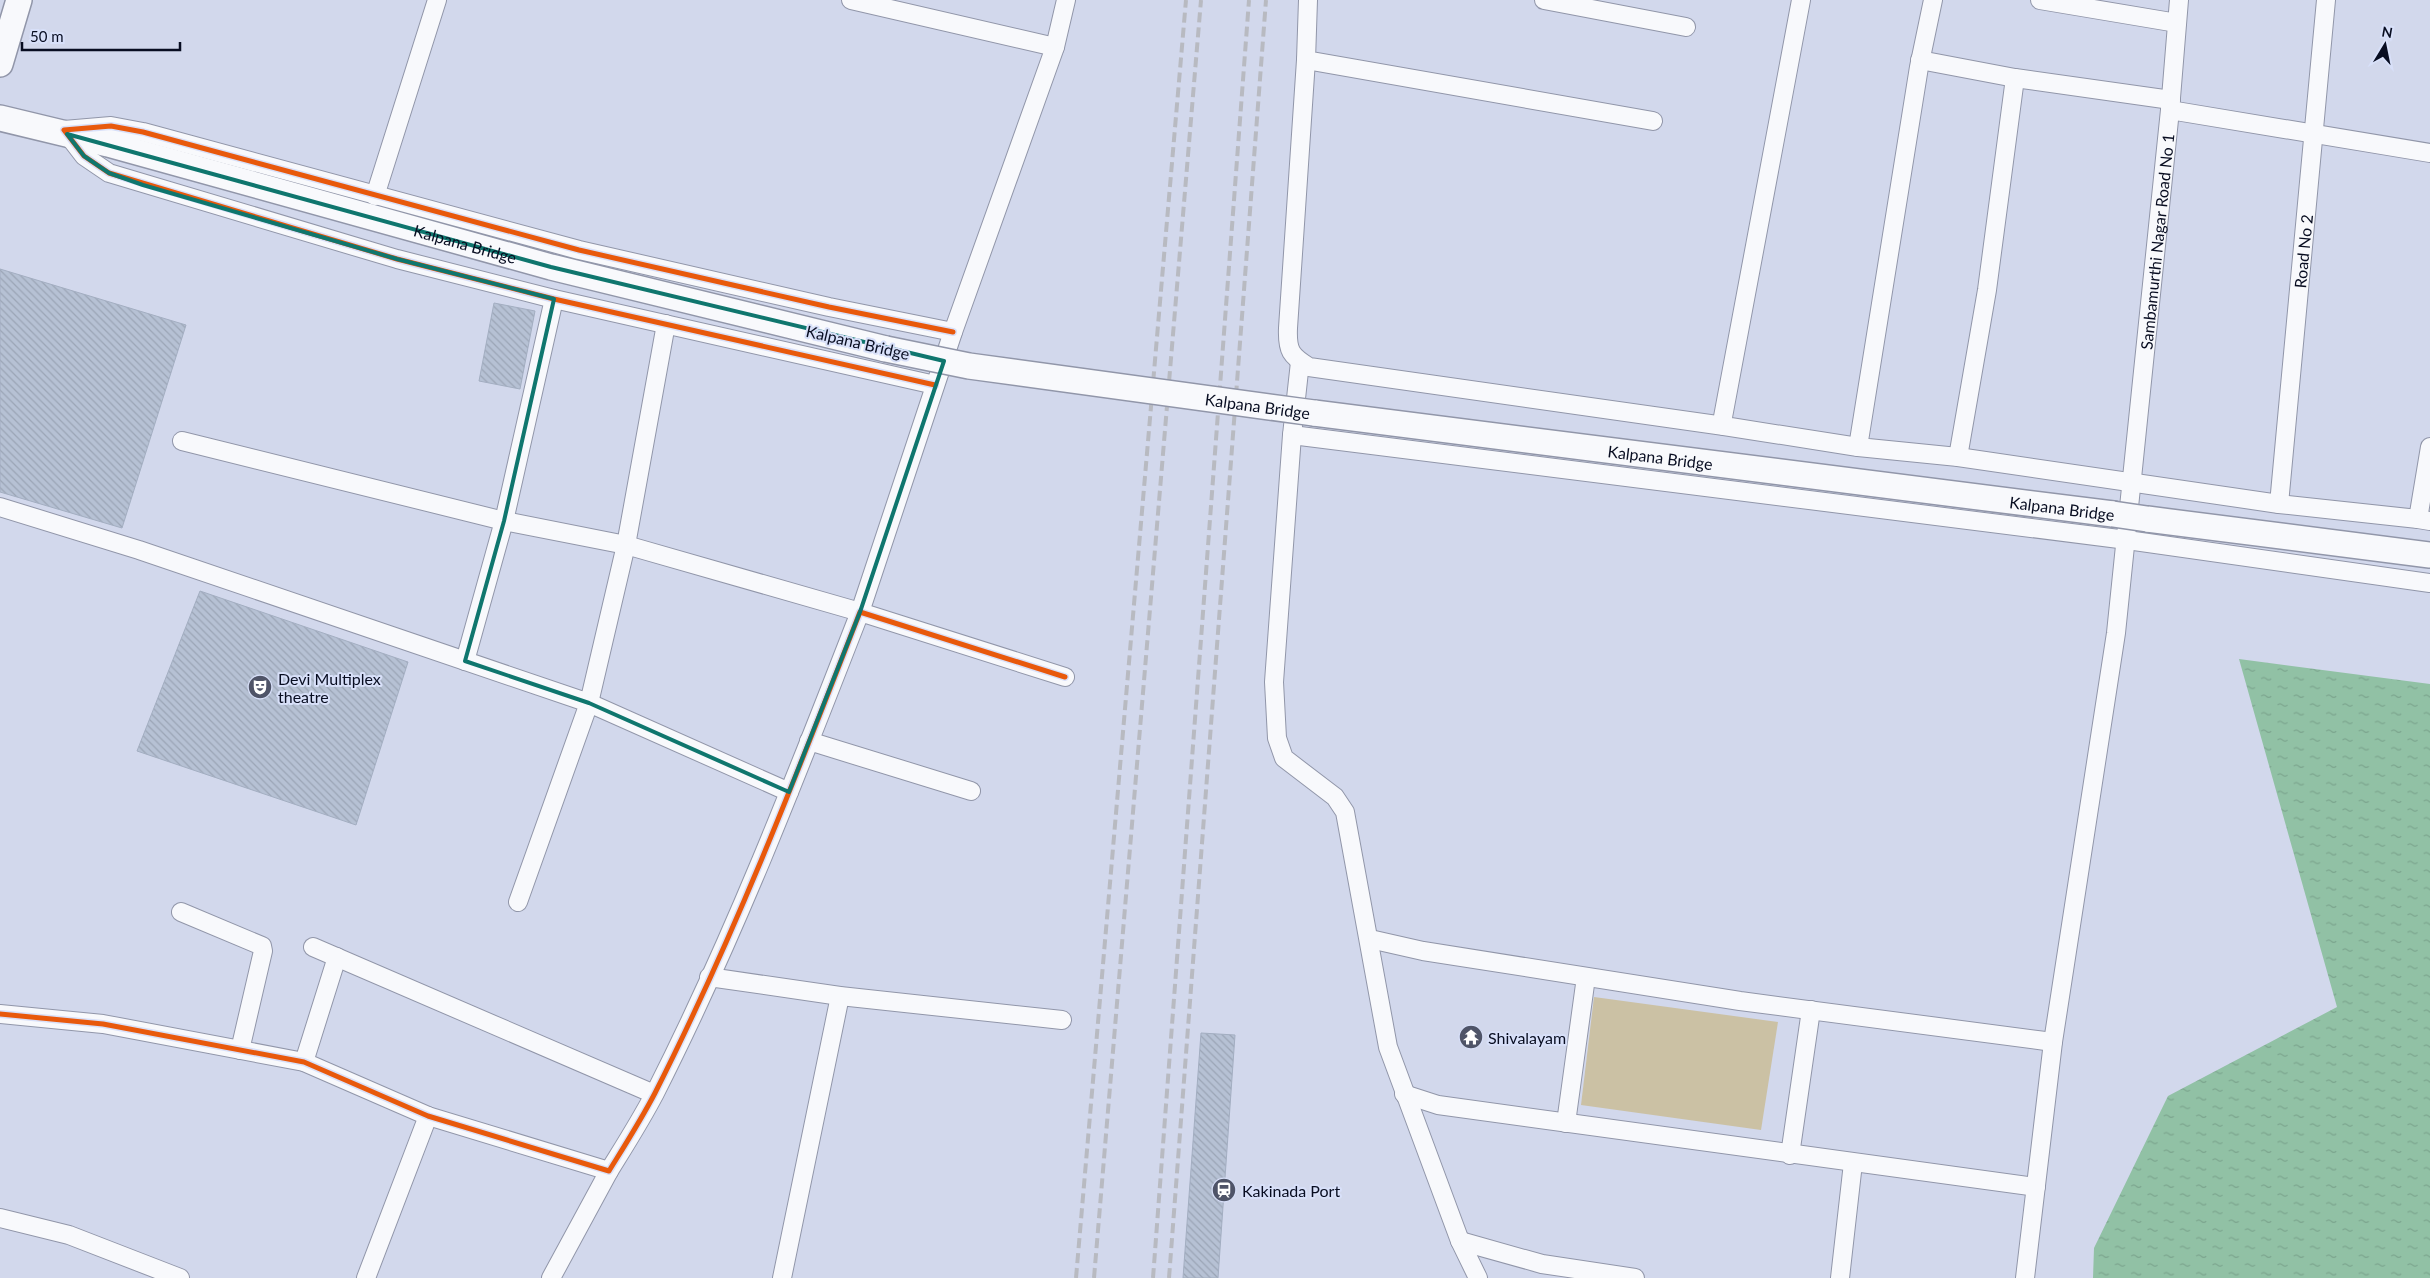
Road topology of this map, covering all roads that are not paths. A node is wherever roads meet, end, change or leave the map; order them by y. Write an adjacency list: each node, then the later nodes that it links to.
1 (19, 0): 17 (main road)
2 (437, 0): 25 (street)
3 (851, 0): 14 (street)
4 (1066, 0): 14 (street)
5 (1308, 0): 15 (street)
6 (1544, 0): 13 (street)
7 (1801, 0): 31 (street)
8 (1933, 0): 16 (street)
9 (2040, 0): 12 (street)
10 (2178, 0): 12 (street, Sambamurthi Nagar Road No 1)
11 (2326, 0): 23 (street, Road No 2)
12 (2177, 22): 19 (street, Sambamurthi Nagar Road No 1)
13 (1686, 27)
14 (1055, 47): 28 (street)
15 (1306, 60): 21 (street); 29 (street)
16 (1920, 60): 18 (street); 34 (street)
17 (0, 64)
18 (2015, 78): 19 (street); 36 (street)
19 (2171, 105): 23 (street); 37 (street, Sambamurthi Nagar Road No 1)
20 (0, 118): 22 (main road, Kalpana Bridge)
21 (1653, 121)
22 (67, 134): 25 (street); 26 (street); 44 (main road, Kalpana Bridge, bridge)
23 (2314, 135): 24 (street); 38 (street, Road No 2)
24 (2430, 154)
25 (374, 196): 28 (street)
26 (554, 299): 27 (street); 41 (street)
27 (666, 324): 30 (street); 43 (street)
28 (953, 332): 30 (street)
29 (1300, 362): 31 (street); 32 (street)
30 (935, 385): 46 (street)
31 (1724, 426): 34 (street)
32 (1292, 434): 42 (street); 55 (street)
33 (182, 441): 41 (street)
34 (1858, 447): 36 (street)
35 (2430, 447): 40 (street)
36 (1958, 457): 37 (street)
37 (2134, 482): 38 (street); 42 (street, Sambamurthi Nagar Road No 1)
38 (2279, 504): 40 (street)
39 (0, 507): 47 (street)
40 (2424, 520)
41 (504, 521): 43 (street); 47 (street)
42 (2127, 540): 45 (street); 64 (street, Sambamurthi Nagar Road No 1)
43 (626, 545): 46 (street); 49 (street)
44 (2430, 555)
45 (2430, 583)
46 (860, 612): 48 (street); 50 (street)
47 (465, 661): 49 (street)
48 (1065, 677)
49 (589, 703): 52 (street); 53 (street)
50 (810, 741): 51 (street); 52 (street)
51 (971, 791)
52 (789, 792): 59 (street)
53 (518, 902)
54 (181, 912): 65 (street)
55 (1370, 939): 58 (street); 68 (street)
56 (313, 947): 57 (street)
57 (337, 957): 66 (street); 67 (street)
58 (1586, 977): 61 (street); 70 (street)
59 (710, 978): 60 (street); 67 (street)
60 (840, 996): 63 (street); 80 (street)
61 (1811, 1010): 64 (street); 71 (street)
62 (0, 1014): 65 (street)
63 (1062, 1020)
64 (2053, 1042): 74 (street, Sambamurthi Nagar Road No 1)
65 (240, 1050): 66 (street)
66 (304, 1062): 69 (street)
67 (654, 1094): 73 (street)
68 (1404, 1094): 70 (street); 76 (street)
69 (428, 1116): 73 (street); 78 (street)
70 (1566, 1123): 71 (street)
71 (1790, 1154): 72 (street)
72 (1853, 1163): 74 (street); 83 (street)
73 (609, 1171): 79 (street)
74 (2036, 1187): 84 (street, Sambamurthi Nagar Road No 1)
75 (0, 1218): 77 (street)
76 (1460, 1241): 81 (street); 82 (street)
77 (180, 1278)
78 (366, 1278)
79 (551, 1278)
80 (782, 1278)
81 (1478, 1278)
82 (1635, 1278)
83 (1840, 1278)
84 (2025, 1278)

